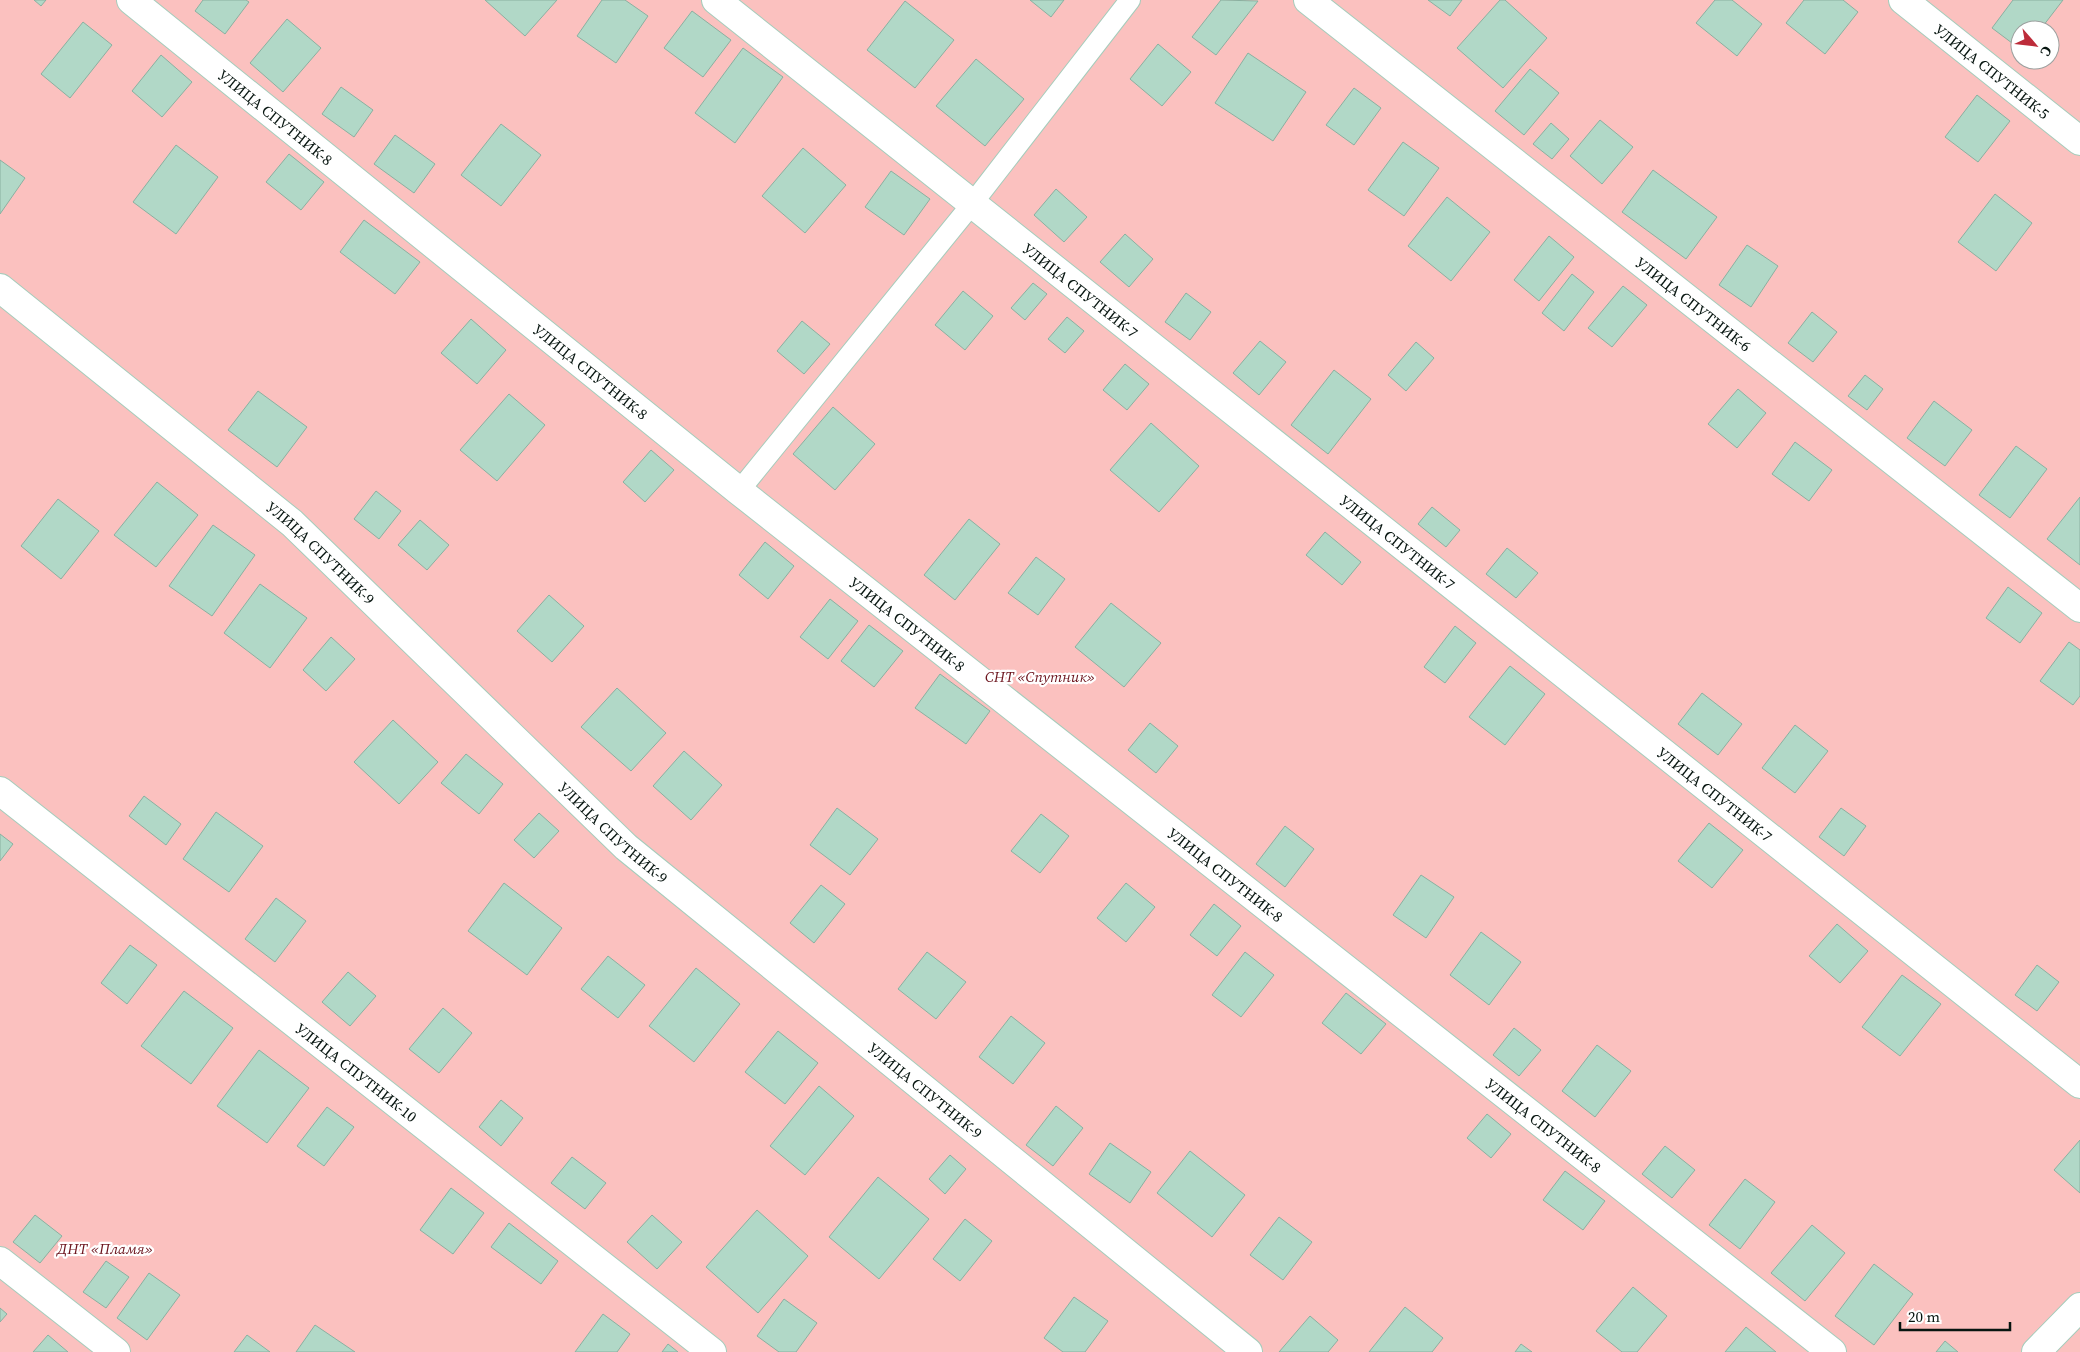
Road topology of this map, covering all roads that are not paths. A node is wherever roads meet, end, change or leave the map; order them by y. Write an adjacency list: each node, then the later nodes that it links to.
1 (132, 0): 9 (street, УЛИЦА СПУТНИК-8)
2 (716, 0): 7 (street, УЛИЦА СПУТНИК-7)
3 (1130, 0): 7 (lane)
4 (1308, 0): 10 (street, УЛИЦА СПУТНИК-6)
5 (1903, 0): 6 (street, УЛИЦА СПУТНИК-5)
6 (2080, 141)
7 (972, 204): 9 (lane); 12 (street, УЛИЦА СПУТНИК-7)
8 (0, 288): 17 (street, УЛИЦА СПУТНИК-9)
9 (739, 491): 18 (street, УЛИЦА СПУТНИК-8)
10 (2080, 608)
11 (0, 791): 16 (street, УЛИЦА СПУТНИК-10)
12 (2080, 1084)
13 (0, 1261): 15 (street)
14 (2080, 1307): 19 (street)
15 (116, 1352)
16 (712, 1352)
17 (1248, 1352)
18 (1832, 1352)
19 (2036, 1352)

